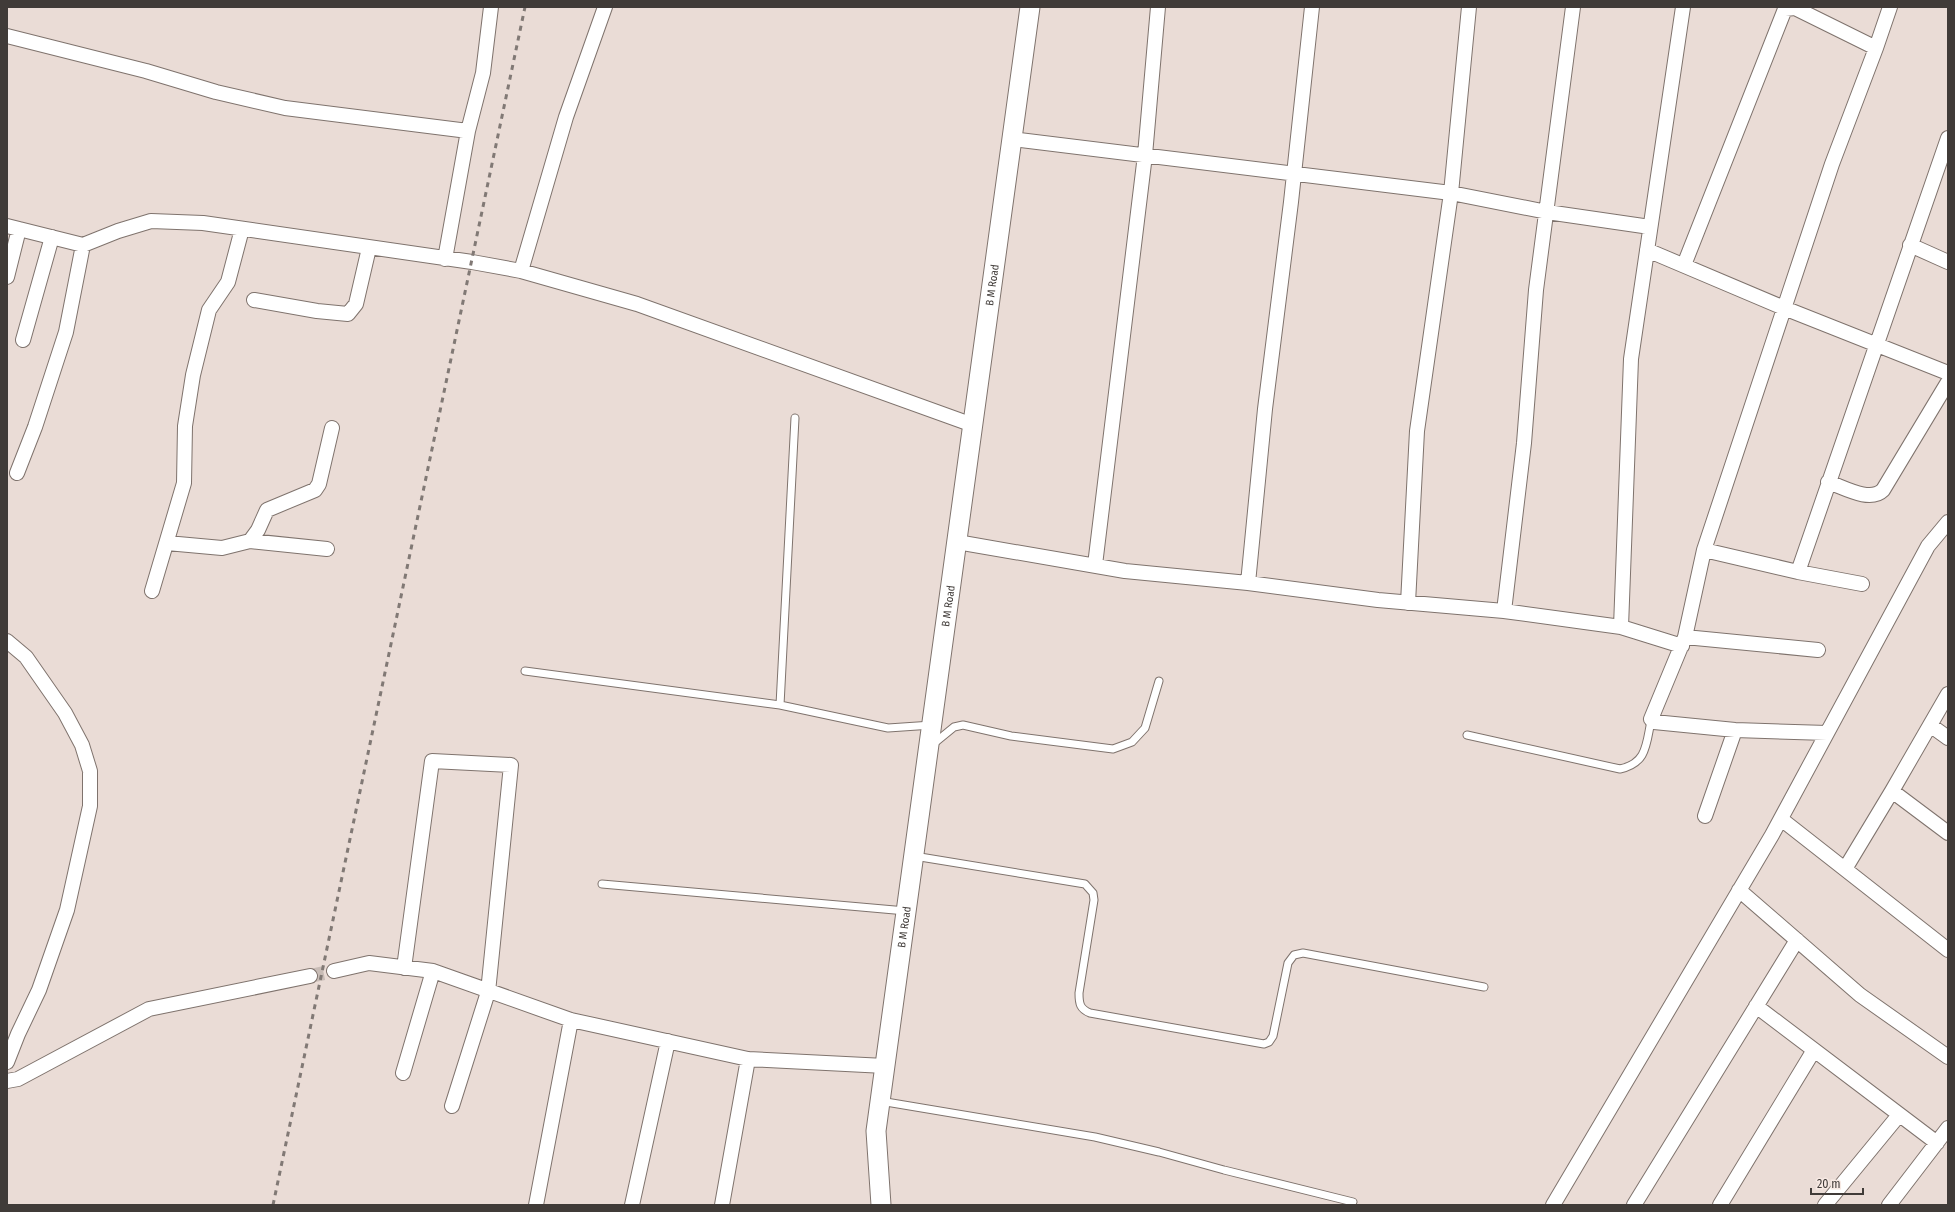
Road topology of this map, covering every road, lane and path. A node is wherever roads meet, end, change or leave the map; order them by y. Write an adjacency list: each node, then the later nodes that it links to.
1 (491, 7): 12 (street)
2 (605, 7): 31 (street)
3 (1030, 7): 14 (street, B M Road)
4 (1158, 7): 15 (street)
5 (1312, 7): 17 (street)
6 (1469, 7): 18 (street)
7 (1573, 7): 19 (street)
8 (1683, 7): 21 (street)
9 (1890, 7): 11 (street)
10 (7, 36): 12 (street)
11 (1876, 48): 30 (street); 34 (street)
12 (468, 131): 28 (street)
13 (1948, 138): 16 (street)
14 (1012, 139): 15 (street); 40 (street, B M Road)
15 (1145, 155): 17 (street); 50 (street)
16 (1944, 159): 25 (street)
17 (1294, 173): 18 (street); 52 (street)
18 (1451, 194): 19 (street); 55 (street)
19 (1547, 212): 21 (street); 56 (street)
20 (13, 227): 23 (street); 32 (street)
21 (1650, 228): 27 (street)
22 (242, 229): 24 (street); 26 (street); 47 (street)
23 (52, 237): 24 (street); 35 (street)
24 (83, 245): 42 (street)
25 (1910, 245): 29 (street); 36 (street)
26 (369, 248): 28 (street); 33 (street)
27 (1647, 250): 30 (street); 57 (street)
28 (445, 259): 31 (street)
29 (1948, 262)
30 (1684, 265): 34 (street)
31 (521, 272): 40 (street)
32 (7, 277)
33 (254, 300)
34 (1784, 308): 36 (street); 49 (street)
35 (23, 340)
36 (1875, 344): 37 (street); 43 (street)
37 (1948, 373)
38 (1948, 382): 43 (street)
39 (795, 418): 64 (lane)
40 (973, 425): 46 (street, B M Road)
41 (332, 428): 45 (street)
42 (17, 473)
43 (1828, 482): 51 (street)
44 (1948, 522): 69 (street)
45 (250, 541): 47 (street); 48 (street)
46 (957, 542): 50 (street); 66 (street, B M Road)
47 (167, 543): 54 (street)
48 (327, 549)
49 (1704, 550): 51 (street); 59 (street)
50 (1095, 566): 52 (street)
51 (1798, 572): 53 (street)
52 (1248, 582): 55 (street)
53 (1862, 584)
54 (152, 591)
55 (1408, 603): 56 (street)
56 (1504, 611): 57 (street)
57 (1621, 627): 59 (street)
58 (7, 641): 96 (street)
59 (1683, 641): 60 (street); 65 (street)
60 (1818, 650)
61 (526, 671): 64 (lane)
62 (1159, 681): 72 (lane)
63 (1948, 694): 67 (street)
64 (780, 705): 66 (lane)
65 (1651, 722): 68 (street); 70 (lane)
66 (932, 725): 72 (street, B M Road)
67 (1930, 725): 71 (street); 73 (street)
68 (1735, 730): 69 (street); 74 (street)
69 (1827, 733): 75 (street)
70 (1467, 735)
71 (1948, 738)
72 (929, 748): 77 (street, B M Road)
73 (1892, 791): 76 (street); 78 (street)
74 (1705, 816)
75 (1781, 819): 78 (street); 80 (street)
76 (1948, 833)
77 (914, 856): 81 (street, B M Road); 88 (lane)
78 (1845, 869): 83 (street)
79 (602, 884): 81 (lane)
80 (1739, 890): 82 (street); 110 (street)
81 (906, 911): 97 (street, B M Road)
82 (1797, 940): 90 (street); 94 (street)
83 (1948, 950)
84 (404, 968): 85 (street); 86 (street); 89 (street)
85 (334, 971)
86 (432, 971): 89 (street); 98 (street)
87 (310, 976): 99 (street)
88 (1484, 987)
89 (488, 992): 91 (street); 101 (street)
90 (1756, 1006): 93 (street); 111 (street)
91 (571, 1020): 92 (street); 106 (street)
92 (668, 1041): 95 (street); 107 (street)
93 (1814, 1050): 102 (street); 112 (street)
94 (1948, 1057)
95 (748, 1059): 97 (street); 108 (street)
96 (7, 1062)
97 (885, 1066): 100 (street, B M Road)
98 (403, 1073)
99 (7, 1081)
100 (880, 1101): 105 (lane); 109 (street, B M Road)
101 (452, 1106)
102 (1899, 1115): 104 (street); 113 (street)
103 (1948, 1128): 104 (street)
104 (1937, 1143): 114 (street)
105 (1353, 1202)
106 (536, 1205)
107 (632, 1205)
108 (722, 1205)
109 (881, 1205)
110 (1553, 1205)
111 (1634, 1205)
112 (1720, 1205)
113 (1825, 1205)
114 (1889, 1205)

